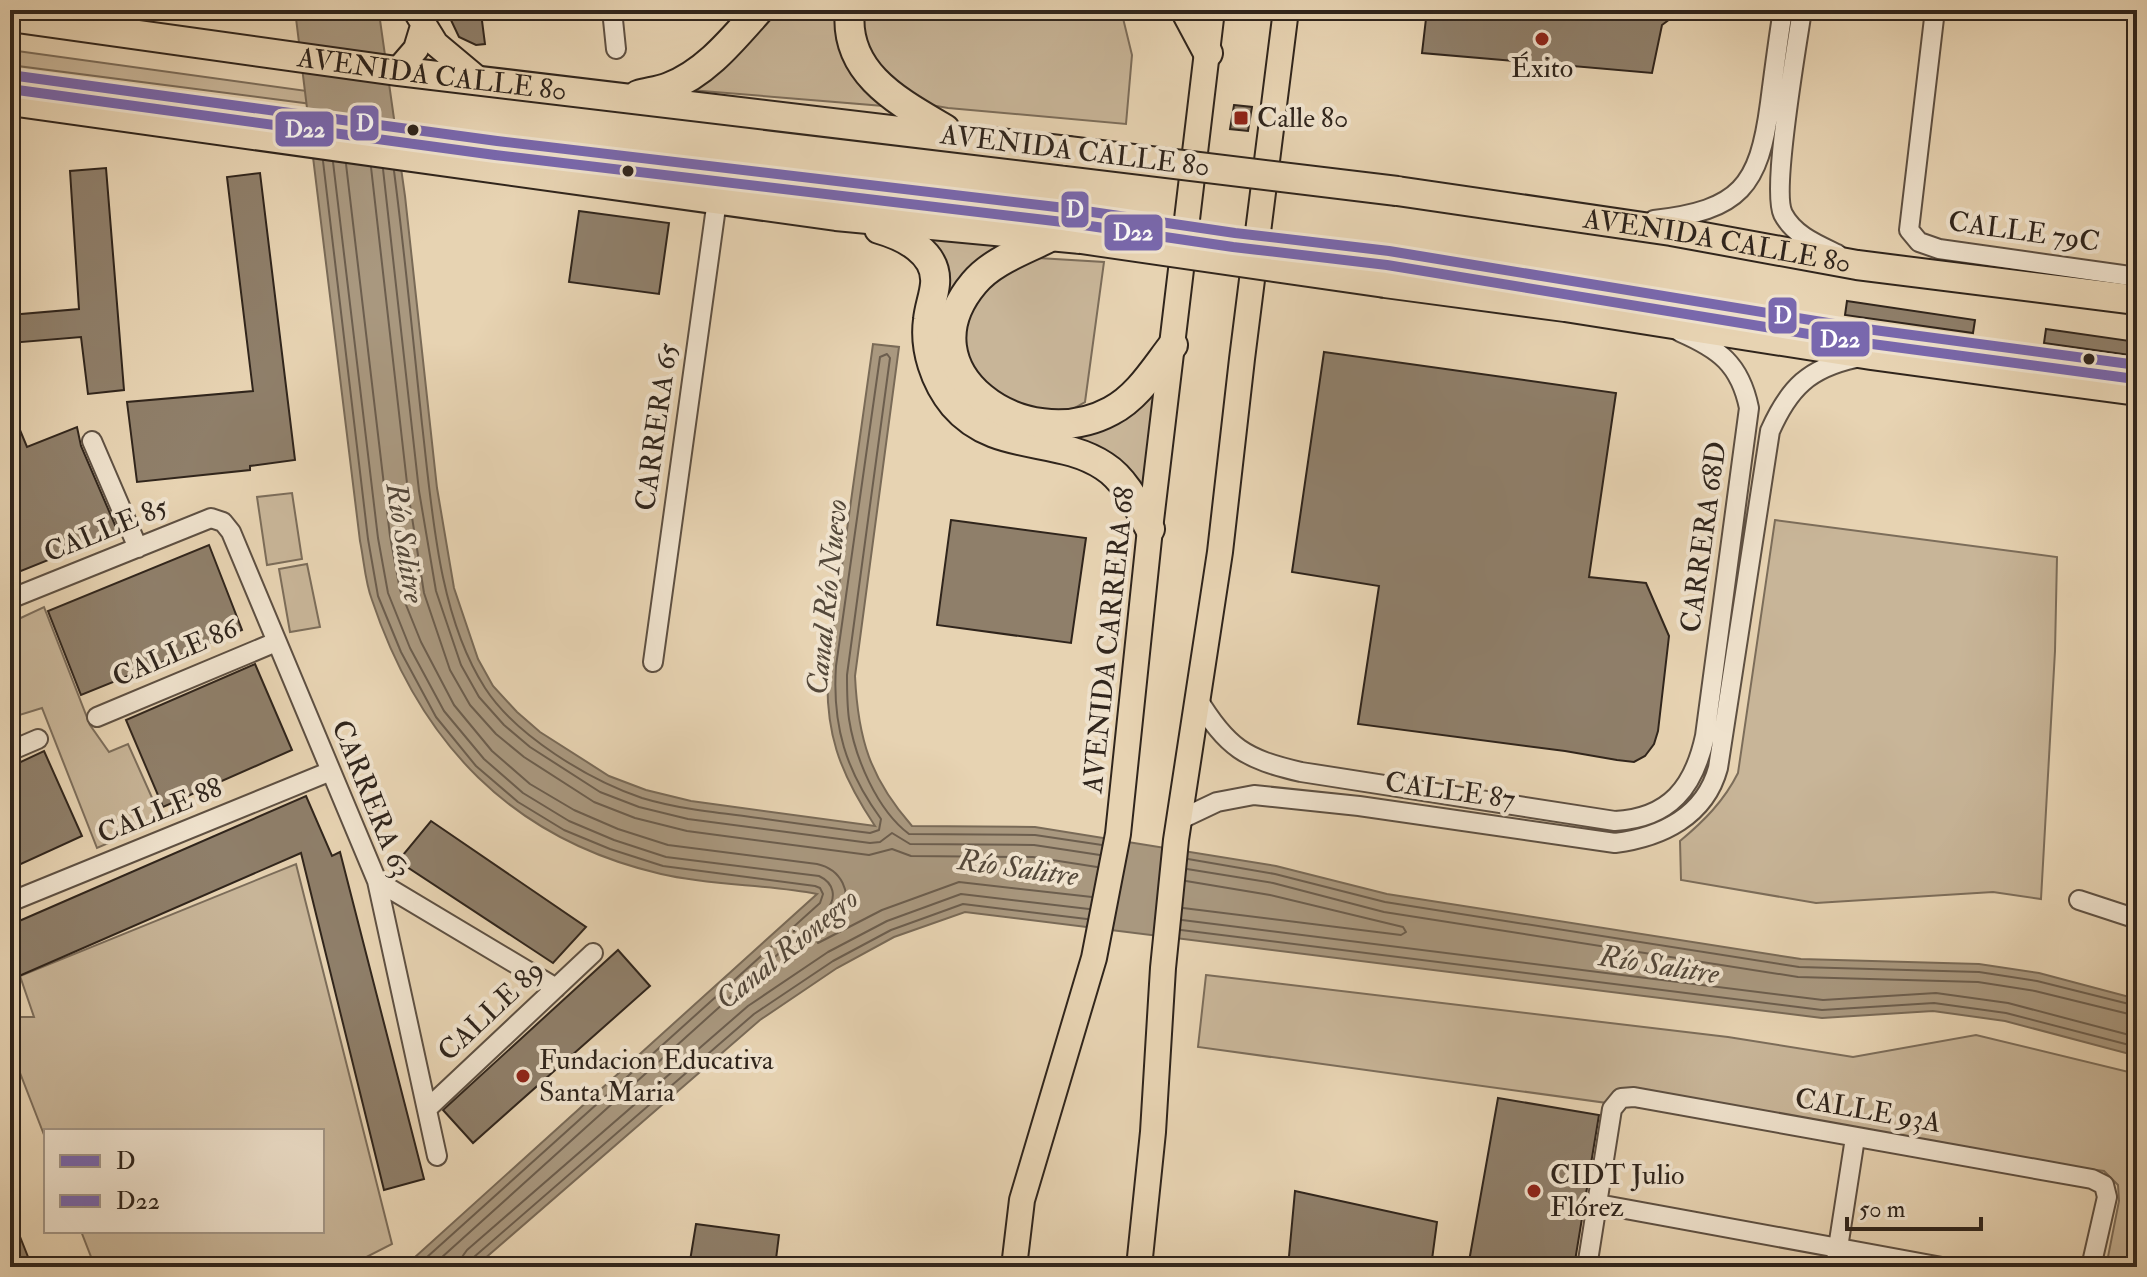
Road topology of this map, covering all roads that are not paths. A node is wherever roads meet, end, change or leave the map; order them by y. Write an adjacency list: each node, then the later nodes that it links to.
1 (612, 10): 12 (street)
2 (759, 10): 16 (highway)
3 (850, 10): 20 (highway)
4 (1185, 10): 13 (highway)
5 (1212, 10): 13 (main road, AVENIDA CARRERA 68)
6 (1286, 10): 40 (main road)
7 (1783, 10): 18 (street)
8 (1802, 10): 19 (street)
9 (1935, 10): 26 (street, CALLE 79C)
10 (10, 17): 14 (highway, AVENIDA CALLE 80)
11 (419, 18): 14 (main road); 15 (main road)
12 (616, 49)
13 (1208, 53): 30 (main road, AVENIDA CARRERA 68)
14 (397, 71): 15 (highway, AVENIDA CALLE 80)
15 (479, 80): 16 (highway, AVENIDA CALLE 80)
16 (622, 98): 20 (highway, AVENIDA CALLE 80)
17 (10, 101): 21 (highway)
18 (1767, 123): 19 (street); 23 (street)
19 (1787, 125): 25 (street)
20 (956, 136): 23 (highway, AVENIDA CALLE 80, bridge)
21 (717, 200): 22 (highway); 39 (street, CARRERA 65)
22 (836, 216): 24 (highway); 35 (highway)
23 (1624, 224): 25 (highway, AVENIDA CALLE 80)
24 (1053, 236): 29 (highway, bridge); 30 (highway)
25 (1857, 265): 26 (highway, AVENIDA CALLE 80)
26 (2044, 276): 27 (street, CALLE 79C); 28 (highway, AVENIDA CALLE 80)
27 (2137, 277)
28 (2137, 300)
29 (1655, 322): 31 (highway); 46 (street, CARRERA 68D)
30 (1173, 345): 35 (main road, AVENIDA CARRERA 68)
31 (1871, 355): 32 (highway); 45 (street, CARRERA 68D)
32 (2137, 391)
33 (92, 441): 36 (street)
34 (223, 522): 36 (street, CALLE 85); 38 (street, CARRERA 63)
35 (1150, 529): 59 (main road, AVENIDA CARRERA 68)
36 (138, 548): 37 (street, CALLE 85)
37 (11, 597)
38 (276, 642): 41 (street, CALLE 86); 44 (street, CARRERA 63)
39 (653, 662)
40 (1197, 698): 46 (street, CALLE 87); 47 (main road)
41 (97, 717)
42 (38, 739): 43 (street)
43 (10, 751)
44 (331, 771): 48 (street, CARRERA 63); 50 (street, CALLE 88)
45 (1704, 799): 47 (street, CALLE 87)
46 (1674, 800)
47 (1178, 830): 60 (main road)
48 (377, 881): 53 (street); 54 (street, CARRERA 63)
49 (2079, 900): 51 (street)
50 (10, 902)
51 (2137, 919)
52 (593, 953): 53 (street, CALLE 89)
53 (556, 988): 54 (street, CALLE 89)
54 (427, 1109): 56 (street, CARRERA 63)
55 (1855, 1138): 57 (street, CALLE 93A); 58 (street); 63 (street, CALLE 93A)
56 (437, 1156)
57 (1598, 1204): 58 (street); 61 (street)
58 (1836, 1258): 62 (street)
59 (1014, 1267)
60 (1139, 1267)
61 (1587, 1267)
62 (1942, 1267)
63 (2091, 1267)

